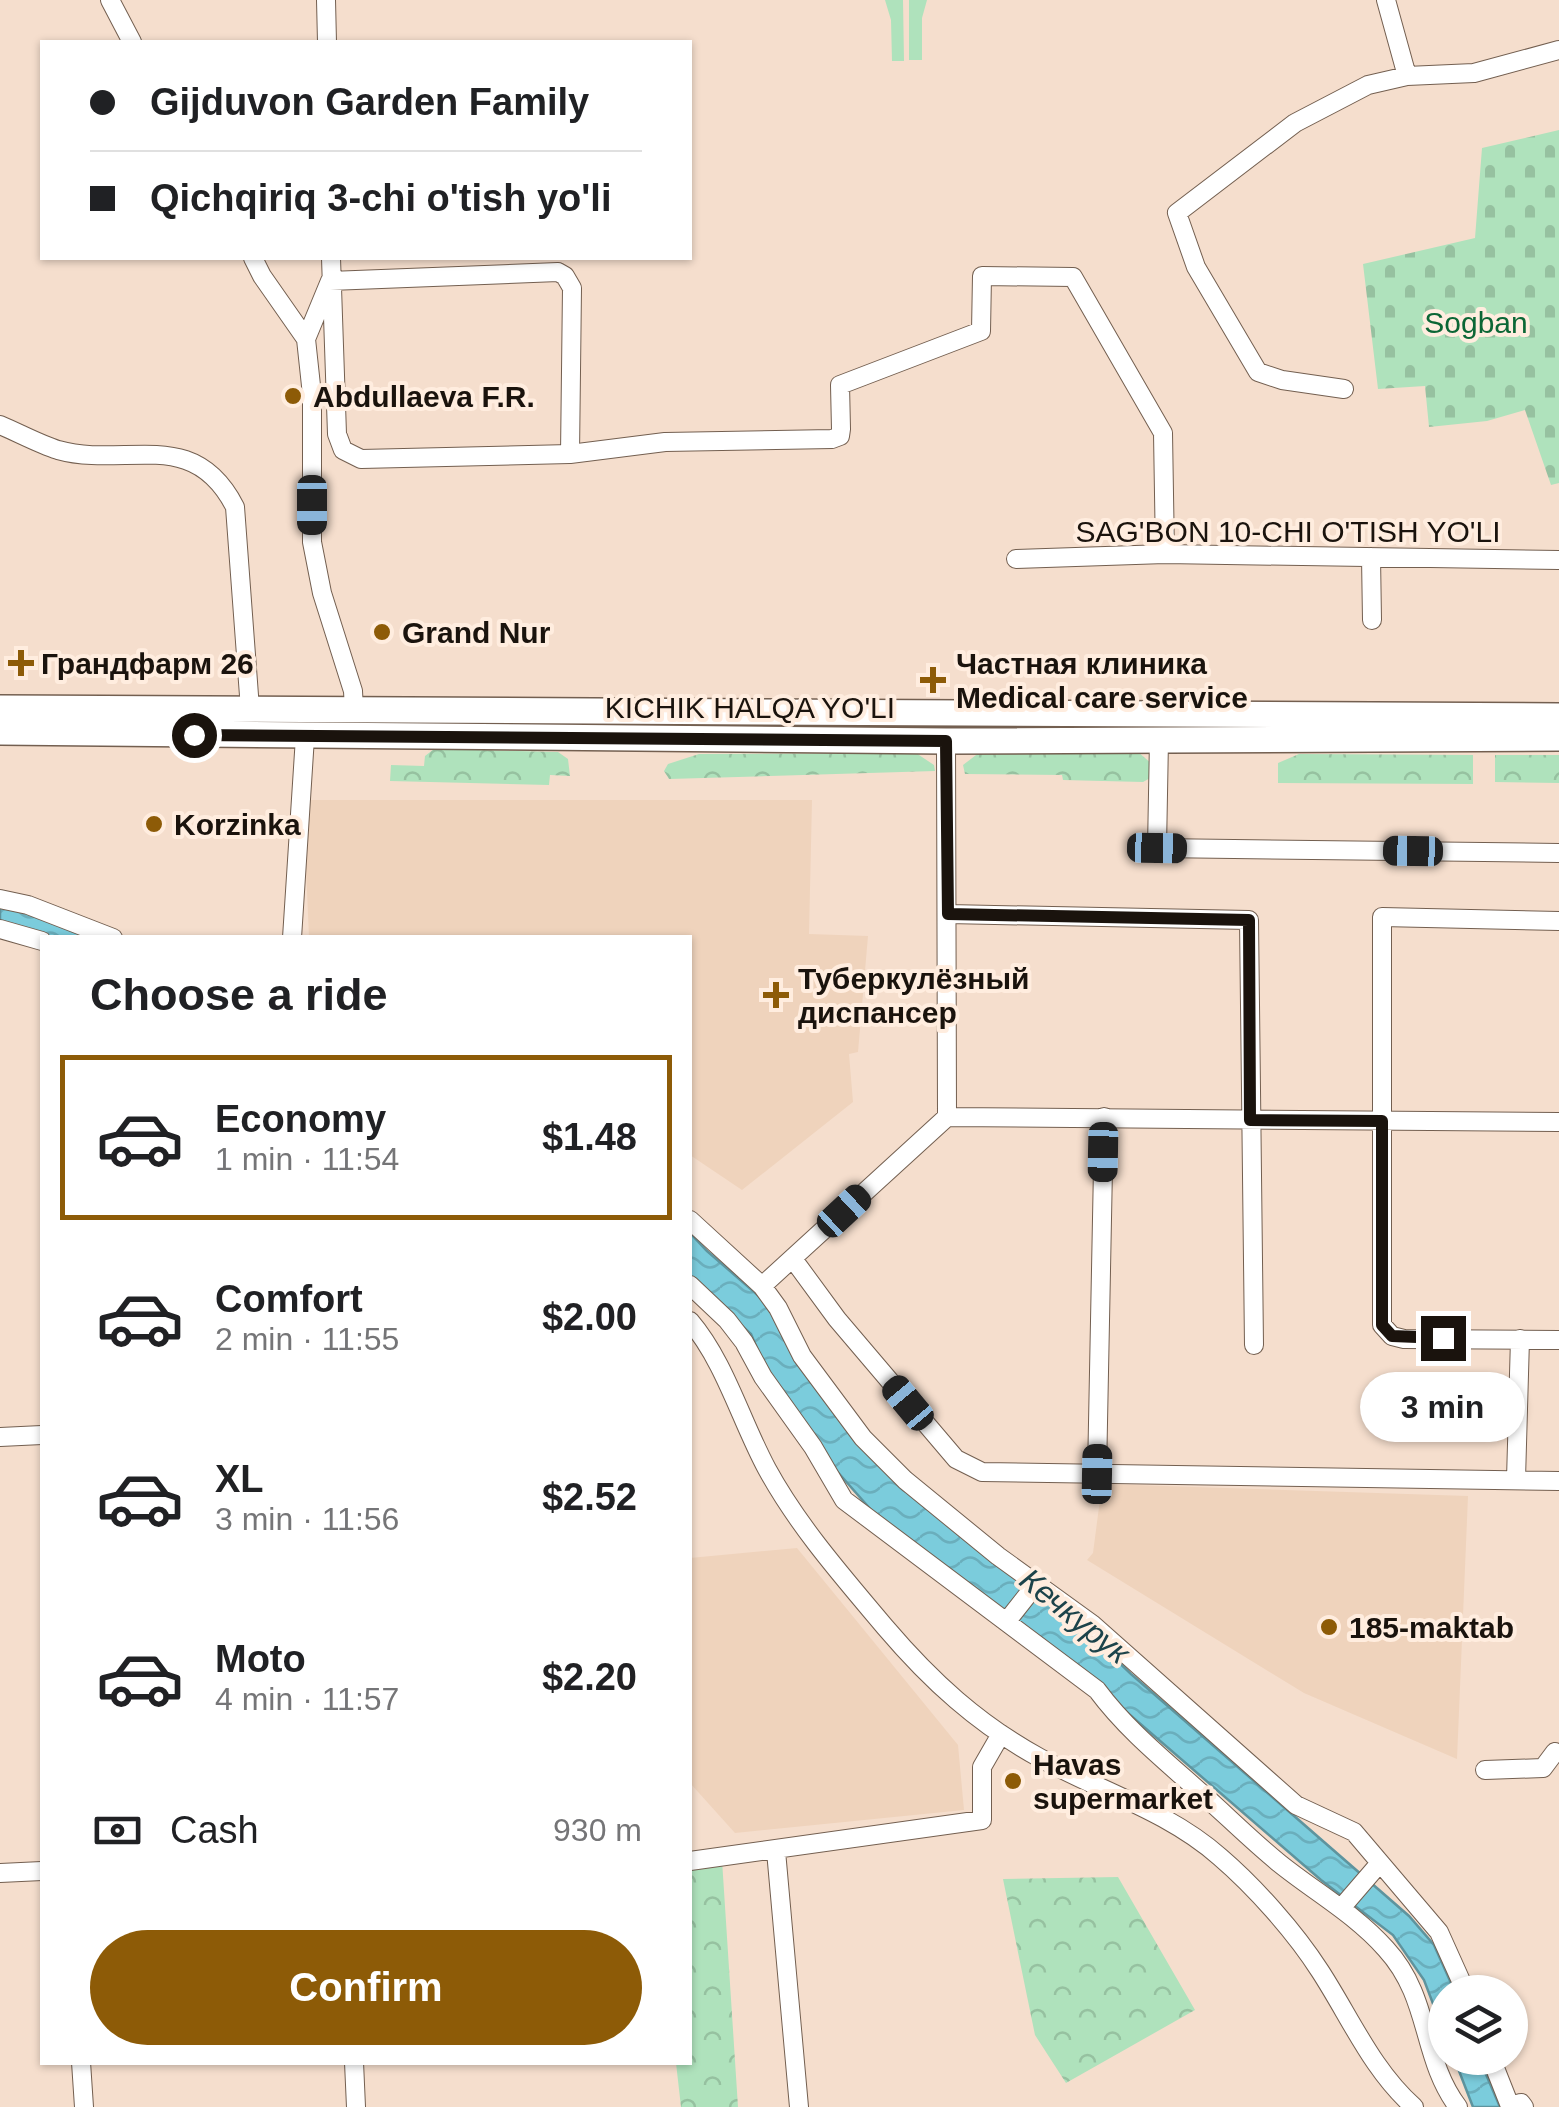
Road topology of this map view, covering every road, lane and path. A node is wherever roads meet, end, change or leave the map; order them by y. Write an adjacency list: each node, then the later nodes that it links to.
1 (110, 0): 4 (street)
2 (326, 0): 5 (street)
3 (1386, 0): 7 (street)
4 (131, 40)
5 (327, 40)
6 (1559, 50): 7 (street)
7 (1407, 76): 12 (street)
8 (254, 260): 11 (street)
9 (330, 260): 10 (street)
10 (330, 281): 11 (street); 14 (street); 14 (street)
11 (306, 339): 22 (street)
12 (1344, 389)
13 (0, 425): 21 (street)
14 (570, 454): 15 (street)
15 (1166, 554): 16 (street, SAG'BON 10-CHI O'TISH YO'LI); 17 (street, SAG'BON 10-CHI O'TISH YO'LI)
16 (1370, 556): 18 (street, SAG'BON 10-CHI O'TISH YO'LI); 19 (street)
17 (1016, 559)
18 (1559, 560)
19 (1372, 620)
20 (0, 708): 25 (highway, KICHIK HALQA YO'LI)
21 (250, 710): 22 (highway, KICHIK HALQA YO'LI); 25 (highway, KICHIK HALQA YO'LI)
22 (354, 710): 23 (highway, KICHIK HALQA YO'LI)
23 (744, 712): 26 (highway, KICHIK HALQA YO'LI); 30 (highway)
24 (1559, 716): 26 (highway, KICHIK HALQA YO'LI)
25 (114, 722): 27 (highway, KICHIK HALQA YO'LI); 28 (highway, KICHIK HALQA YO'LI)
26 (1468, 726): 29 (highway, KICHIK HALQA YO'LI); 31 (highway, KICHIK HALQA YO'LI)
27 (0, 732)
28 (304, 736): 30 (highway, KICHIK HALQA YO'LI); 39 (street)
29 (1559, 738)
30 (744, 740): 32 (highway, KICHIK HALQA YO'LI)
31 (1159, 740): 32 (highway, KICHIK HALQA YO'LI); 33 (street)
32 (946, 741): 35 (street)
33 (1559, 854)
34 (0, 898): 38 (street)
35 (948, 914): 41 (street); 43 (street)
36 (1559, 920): 44 (street)
37 (0, 928): 40 (street)
38 (105, 935)
39 (292, 935)
40 (40, 940)
41 (947, 1117): 42 (street); 47 (street)
42 (1104, 1117): 43 (street); 56 (street)
43 (1250, 1120): 44 (street); 53 (street)
44 (1382, 1121): 45 (street); 51 (street)
45 (1559, 1122)
46 (692, 1222): 48 (street)
47 (793, 1259): 48 (street); 56 (street)
48 (762, 1286): 59 (street)
49 (692, 1287): 60 (street)
50 (692, 1324): 61 (street)
51 (1520, 1339): 52 (street); 57 (street)
52 (1559, 1340)
53 (1254, 1345)
54 (40, 1435): 55 (street)
55 (0, 1437)
56 (1097, 1474): 57 (street)
57 (1516, 1479): 58 (street)
58 (1559, 1480)
59 (1037, 1583): 60 (street); 66 (street)
60 (1007, 1620): 69 (street)
61 (1001, 1734): 64 (street); 77 (street)
62 (1555, 1752): 63 (street)
63 (1484, 1770)
64 (776, 1851): 65 (street); 76 (street)
65 (692, 1861)
66 (1380, 1864): 69 (street); 70 (street)
67 (40, 1871): 68 (street)
68 (0, 1873)
69 (1342, 1907): 78 (street)
70 (1458, 1975)
71 (81, 2065): 74 (street)
72 (354, 2065): 75 (street)
73 (1498, 2075): 79 (street)
74 (84, 2107)
75 (356, 2107)
76 (799, 2107)
77 (1414, 2107)
78 (1458, 2107)
79 (1510, 2107): 80 (street)
80 (1524, 2107)

